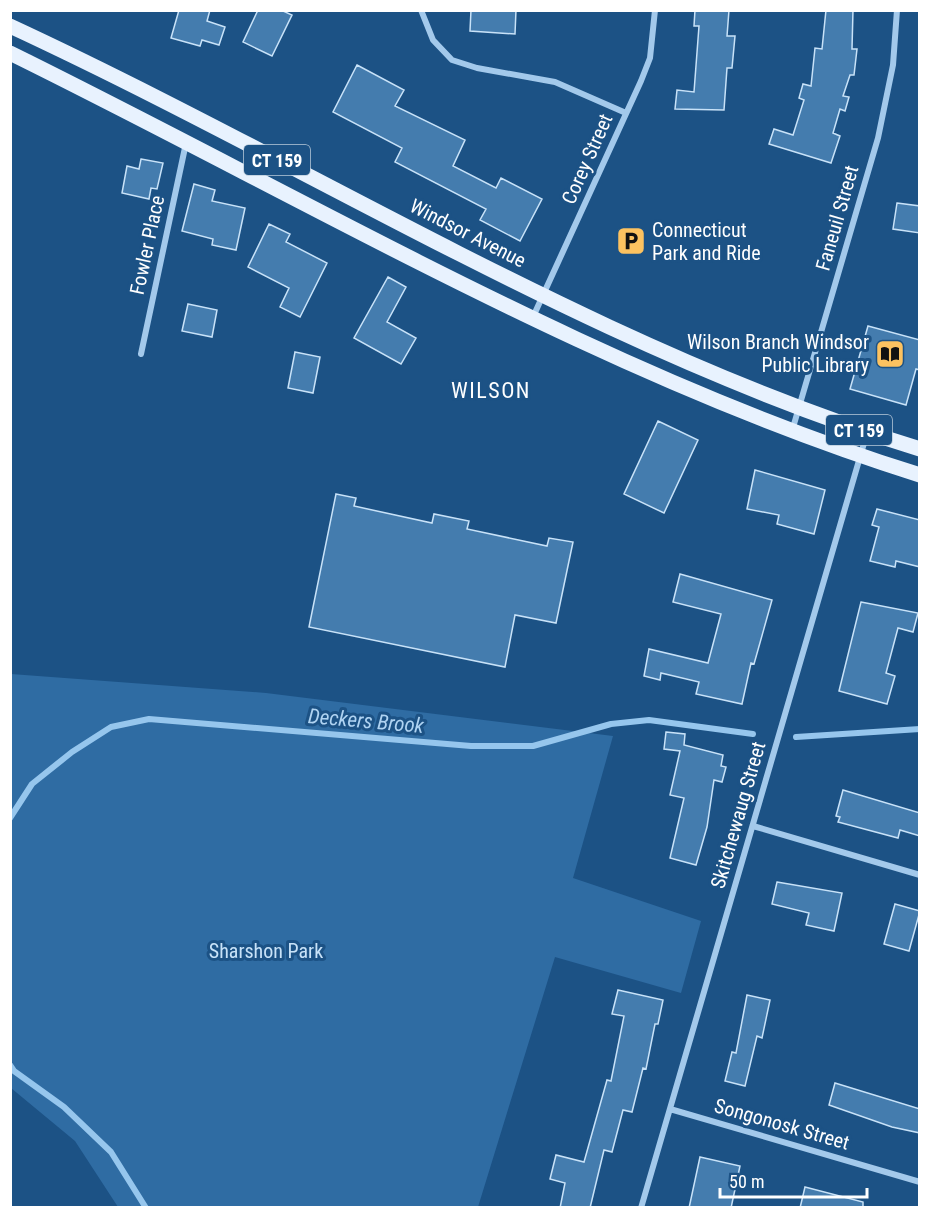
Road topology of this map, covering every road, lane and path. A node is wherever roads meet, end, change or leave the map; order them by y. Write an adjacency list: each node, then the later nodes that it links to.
1 (421, 10): 8 (street)
2 (655, 10): 8 (street, Corey Street)
3 (897, 10): 13 (street, Faneuil Street)
4 (10, 26): 6 (main road, Windsor Avenue / CT 159)
5 (10, 53): 7 (main road, CT 159)
6 (100, 70): 7 (main road); 10 (main road, Windsor Avenue / CT 159)
7 (92, 95): 9 (main road, CT 159)
8 (626, 113): 10 (street, Corey Street)
9 (187, 142): 11 (main road, CT 159); 12 (street, Fowler Place)
10 (544, 294): 11 (street, Corey Street); 13 (main road, Windsor Avenue / CT 159)
11 (534, 317): 14 (main road, CT 159)
12 (141, 354)
13 (799, 408): 14 (street, Faneuil Street); 15 (main road, Windsor Avenue / CT 159)
14 (792, 431): 17 (main road, CT 159)
15 (867, 433): 16 (main road, Windsor Avenue / CT 159); 17 (street, Skitchewaug Street)
16 (920, 449)
17 (860, 455): 18 (main road, CT 159); 19 (street, Skitchewaug Street)
18 (920, 475)
19 (753, 826): 20 (street); 21 (street, Skitchewaug Street)
20 (920, 875)
21 (670, 1109): 22 (street, Songonosk Street); 23 (street, Skitchewaug Street)
22 (920, 1182)
23 (641, 1208)

